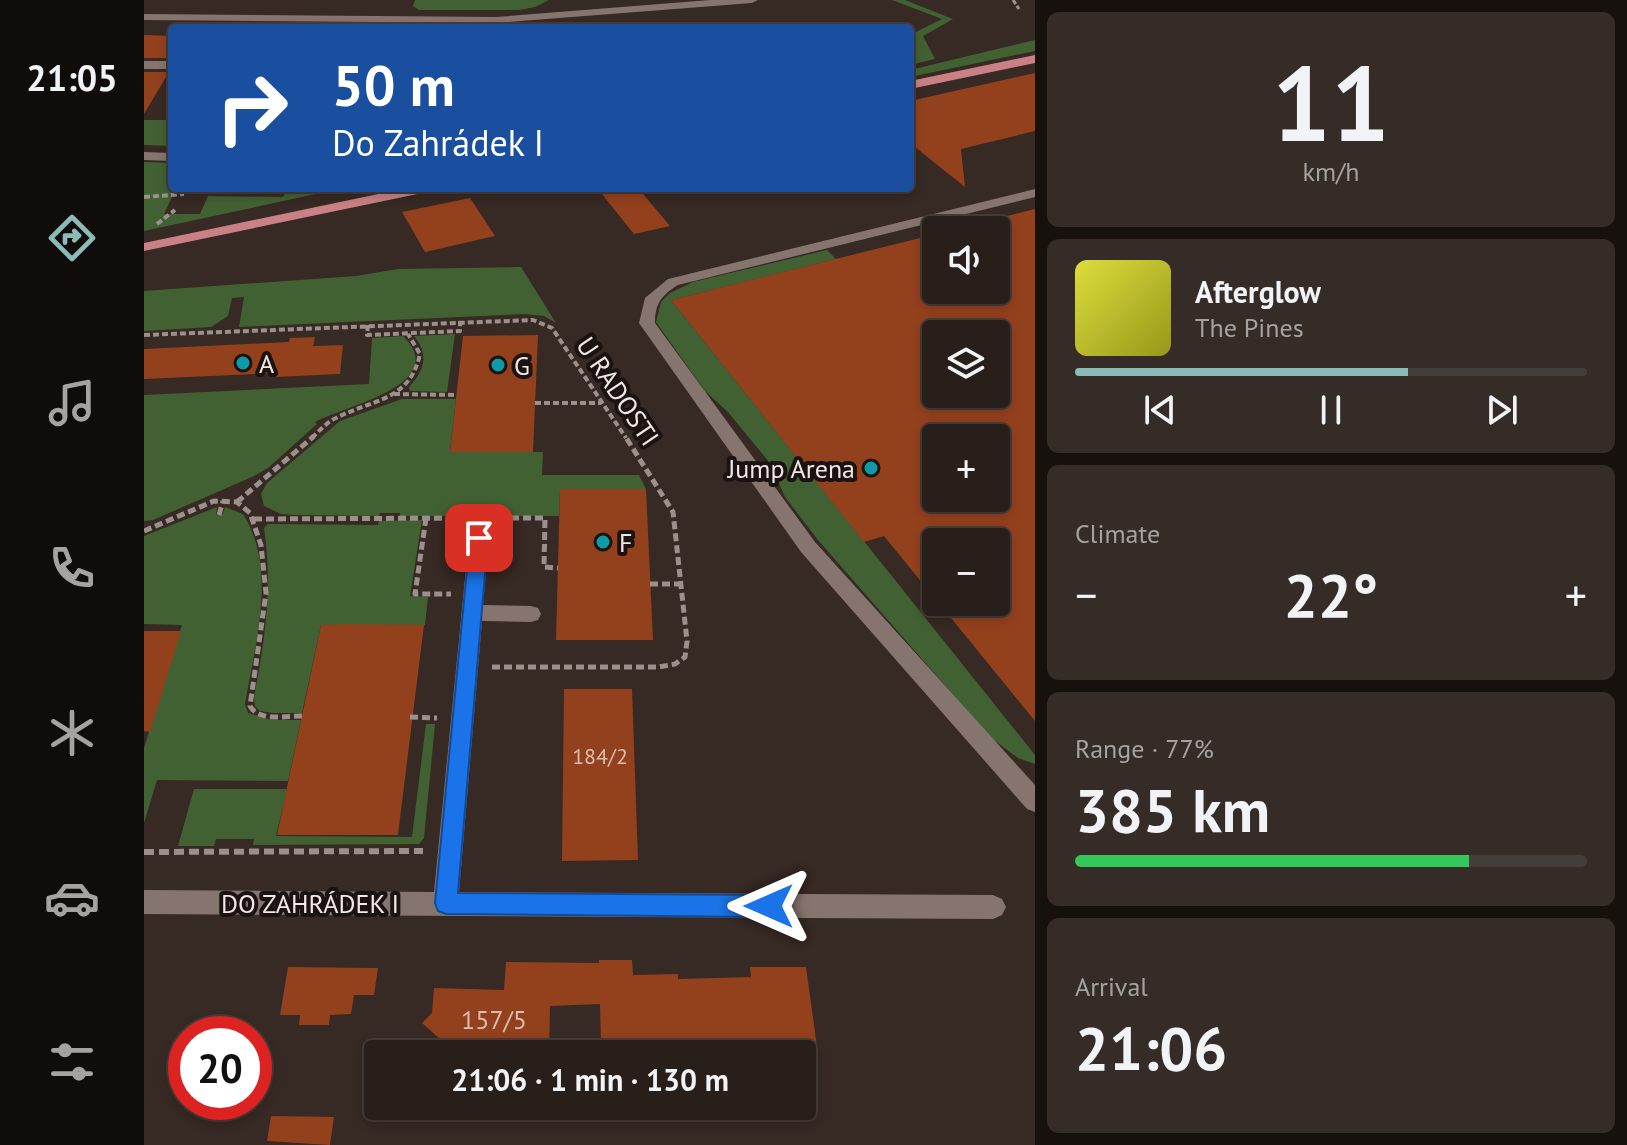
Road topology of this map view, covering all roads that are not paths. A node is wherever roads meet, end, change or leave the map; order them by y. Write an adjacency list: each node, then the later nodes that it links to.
1 (752, 0): 2 (street)
2 (562, 6): 4 (street)
3 (144, 17): 4 (street)
4 (402, 24)
5 (1035, 59): 8 (main road)
6 (144, 65): 7 (street)
7 (168, 65)
8 (914, 84)
9 (144, 156): 10 (street)
10 (168, 157)
11 (408, 192): 13 (main road)
12 (1035, 193): 17 (street)
13 (144, 247)
14 (478, 525): 15 (street)
15 (472, 613): 16 (street); 19 (street)
16 (531, 614)
17 (1035, 802)
18 (144, 902): 19 (street, DO ZAHRÁDEK I)
19 (446, 903): 20 (street, DO ZAHRÁDEK I)
20 (993, 907)

